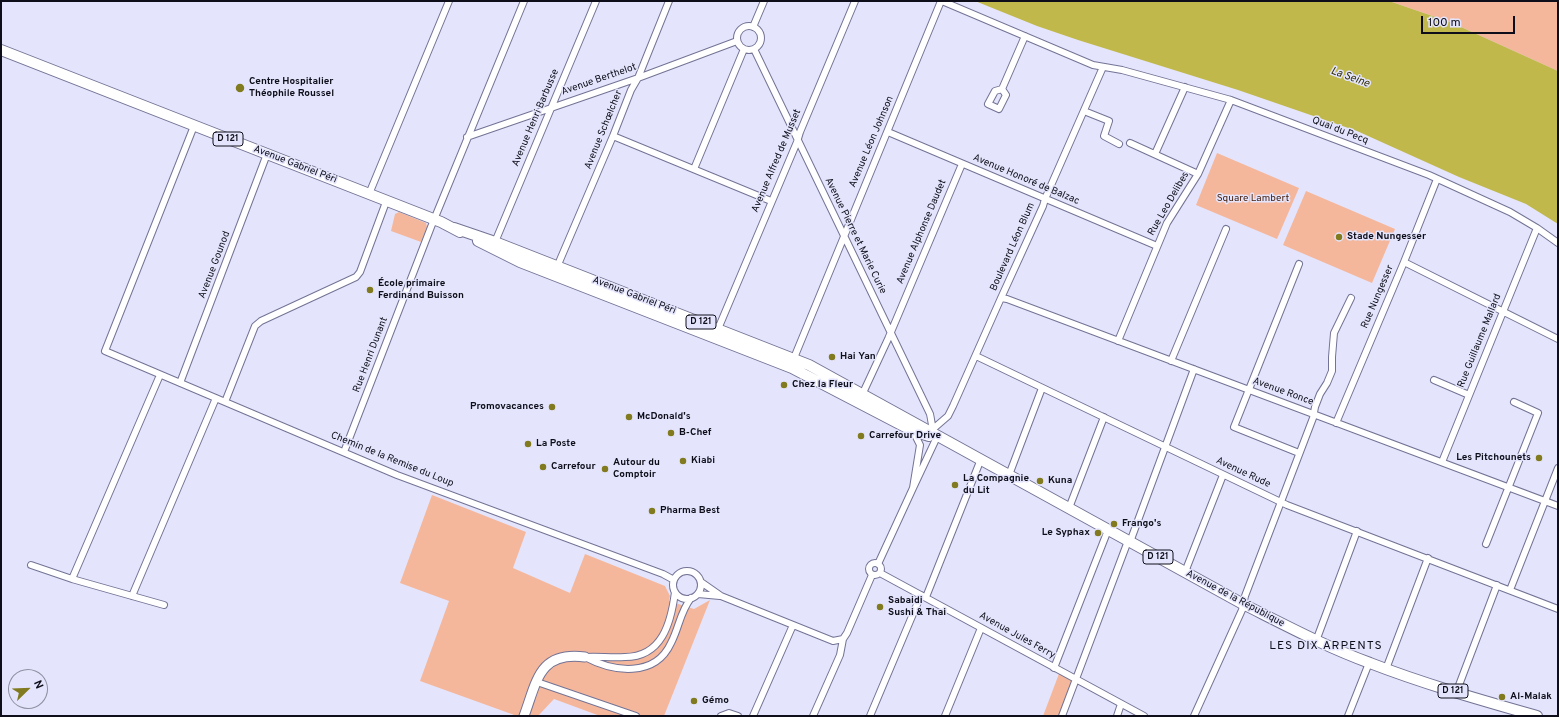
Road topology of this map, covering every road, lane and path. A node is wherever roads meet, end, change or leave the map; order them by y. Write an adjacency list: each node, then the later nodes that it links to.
1 (449, 1): 34 (street)
2 (524, 1): 24 (street, Rue Henri Dunant)
3 (596, 1): 19 (street, Avenue Henri Barbusse)
4 (669, 1): 15 (street, Avenue Schœlcher)
5 (764, 1): 8 (street)
6 (855, 1): 25 (street, Avenue Alfred de Musset)
7 (942, 1): 9 (street, Quai du Pecq); 22 (street, Avenue Léon Johnson)
8 (753, 27): 10 (street); 12 (street)
9 (1025, 36): 14 (street, Quai du Pecq); 17 (street)
10 (737, 41): 11 (street); 15 (street, Avenue Berthelot)
11 (744, 49): 12 (street); 31 (street)
12 (754, 49): 25 (street, Avenue Pierre et Marie Curie)
13 (1, 50): 21 (main road, Avenue Gabriel Péri / D 121)
14 (1103, 67): 16 (street, Quai du Pecq); 20 (street, Boulevard Léon Blum)
15 (638, 78): 19 (street, Avenue Berthelot); 23 (street, Avenue Schœlcher)
16 (1185, 87): 18 (street, Quai du Pecq); 29 (street)
17 (1002, 89)
18 (1231, 100): 32 (street, Rue Leo Delibes); 33 (street, Quai du Pecq)
19 (552, 107): 24 (street, Avenue Berthelot); 43 (street, Avenue Henri Barbusse)
20 (1084, 111): 27 (street); 35 (street, Boulevard Léon Blum)
21 (194, 126): 28 (main road, Avenue Gabriel Péri / D 121); 60 (street, Chemin de la Remise du Loup)
22 (888, 132): 30 (street, Avenue Honoré de Balzac); 42 (street, Avenue Léon Johnson)
23 (613, 136): 31 (street); 48 (street, Avenue Schœlcher)
24 (468, 137): 38 (street, Rue Henri Dunant)
25 (797, 142): 36 (street, Avenue Alfred de Musset); 42 (street, Avenue Pierre et Marie Curie)
26 (1130, 143): 29 (street)
27 (1119, 144)
28 (268, 154): 34 (main road, Avenue Gabriel Péri / D 121); 62 (street, Avenue Gounod)
29 (1154, 154): 32 (street)
30 (962, 164): 35 (street, Avenue Honoré de Balzac); 53 (street, Avenue Alphonse Daudet)
31 (694, 169): 36 (street)
32 (1198, 174): 45 (street, Rue Leo Delibes)
33 (1437, 179): 40 (street, Quai du Pecq); 46 (street, Rue Nungesser)
34 (369, 194): 37 (main road, Avenue Gabriel Péri / D 121)
35 (1045, 199): 45 (street, Avenue Honoré de Balzac); 49 (street, Boulevard Léon Blum)
36 (771, 201): 52 (street, Avenue Alfred de Musset)
37 (386, 202): 38 (main road, Avenue Gabriel Péri / D 121); 68 (street)
38 (435, 220): 39 (main road, Avenue Gabriel Péri / D 121); 78 (street, Rue Henri Dunant)
39 (454, 228): 43 (main road, Avenue Gabriel Péri / D 121); 75 (main road, Avenue Gabriel Péri / D 121)
40 (1537, 228): 44 (street, Quai du Pecq); 51 (street, Rue Guillaume Mallard)
41 (1226, 229): 58 (street)
42 (844, 237): 53 (street, Avenue Pierre et Marie Curie); 57 (street, Avenue Léon Johnson)
43 (495, 242): 48 (main road, Avenue Gabriel Péri / D 121)
44 (1558, 243)
45 (1157, 246): 55 (street, Rue Leo Delibes)
46 (1404, 262): 51 (street); 74 (street, Rue Nungesser)
47 (1299, 264): 64 (street)
48 (557, 267): 52 (main road, Avenue Gabriel Péri / D 121)
49 (1001, 298): 55 (street, Avenue Ronce); 56 (street, Boulevard Léon Blum)
50 (1351, 298): 71 (street)
51 (1503, 312): 54 (street); 66 (street, Rue Guillaume Mallard)
52 (718, 329): 57 (main road, Avenue Gabriel Péri / D 121)
53 (891, 332): 65 (street, Avenue Alphonse Daudet); 70 (street, Avenue Pierre et Marie Curie)
54 (1558, 339)
55 (1118, 341): 58 (street, Avenue Ronce)
56 (976, 356): 63 (street, Avenue Rude); 72 (street, Boulevard Léon Blum)
57 (794, 358): 65 (main road, Avenue Gabriel Péri / D 121)
58 (1172, 361): 59 (street, Avenue Ronce)
59 (1194, 370): 64 (street, Avenue Ronce); 77 (street)
60 (160, 375): 62 (street, Chemin de la Remise du Loup); 101 (street)
61 (1434, 380): 66 (street)
62 (180, 383): 67 (street, Chemin de la Remise du Loup)
63 (1042, 388): 73 (street, Avenue Rude); 83 (street)
64 (1248, 390): 71 (street, Avenue Ronce); 79 (street)
65 (862, 395): 76 (main road, Avenue Gabriel Péri / D 121)
66 (1469, 395): 81 (street, Rue Guillaume Mallard)
67 (216, 398): 68 (street, Chemin de la Remise du Loup); 108 (street)
68 (225, 402): 78 (street, Chemin de la Remise du Loup)
69 (1514, 402): 85 (street)
70 (930, 414): 72 (street); 76 (street, Avenue Pierre et Marie Curie)
71 (1314, 415): 74 (street, Avenue Ronce); 79 (street)
72 (948, 416): 76 (street, Boulevard Léon Blum)
73 (1104, 416): 77 (street, Avenue Rude); 90 (street)
74 (1336, 423): 81 (street, Avenue Ronce)
75 (913, 431): 76 (main road, Avenue Gabriel Péri / D 121); 86 (street)
76 (935, 434): 80 (main road, Avenue de la République / D 121); 86 (street)
77 (1165, 446): 84 (street, Avenue Rude); 93 (street)
78 (344, 452): 102 (street, Chemin de la Remise du Loup)
79 (1299, 453): 88 (street)
80 (980, 459): 83 (main road, Avenue de la République / D 121); 110 (street)
81 (1442, 462): 85 (street, Avenue Ronce)
82 (1558, 468): 87 (street)
83 (1009, 475): 90 (main road, Avenue de la République / D 121)
84 (1223, 475): 88 (street, Avenue Rude); 98 (street)
85 (1508, 487): 87 (street, Avenue Ronce); 94 (street)
86 (913, 488): 96 (street)
87 (1545, 501): 89 (street, Avenue Ronce); 105 (street)
88 (1281, 502): 92 (street, Avenue Rude); 112 (street)
89 (1558, 506)
90 (1069, 508): 91 (main road, Avenue de la République / D 121)
91 (1108, 530): 93 (main road, Avenue de la République / D 121); 121 (street)
92 (1357, 531): 95 (street, Avenue Rude); 118 (street)
93 (1129, 541): 98 (main road, Avenue de la République / D 121); 123 (street)
94 (1486, 544)
95 (1428, 558): 104 (street, Avenue Rude); 122 (street)
96 (878, 564): 99 (street); 100 (street)
97 (31, 565): 101 (street)
98 (1185, 572): 112 (main road, Avenue de la République / D 121)
99 (880, 573): 100 (street); 110 (street, Avenue Jules Ferry)
100 (872, 575): 117 (street)
101 (72, 579): 108 (street)
102 (674, 580): 103 (street); 106 (street)
103 (701, 582): 107 (street); 109 (street)
104 (1497, 585): 105 (street, Avenue Rude); 125 (street)
105 (1510, 590): 114 (street, Avenue Rude)
106 (675, 592): 111 (street); 119 (street)
107 (698, 594): 109 (street); 111 (street)
108 (132, 596): 113 (street)
109 (721, 596): 115 (street)
110 (923, 596): 116 (street, Avenue Jules Ferry); 134 (street)
111 (691, 598): 119 (street)
112 (1243, 604): 118 (main road, Avenue de la République / D 121); 139 (street)
113 (164, 605)
114 (1558, 609)
115 (793, 625): 117 (street); 132 (street)
116 (981, 628): 121 (street, Avenue Jules Ferry); 135 (street)
117 (843, 639): 133 (street)
118 (1316, 641): 120 (main road, Avenue de la République / D 121)
119 (585, 658): 124 (street)
120 (1369, 663): 122 (main road, Avenue de la République / D 121); 140 (street)
121 (1054, 668): 123 (street, Avenue Jules Ferry)
122 (1386, 669): 125 (main road, Avenue de la République / D 121)
123 (1076, 680): 126 (street, Avenue Jules Ferry); 136 (street)
124 (537, 682): 128 (street); 129 (street)
125 (1456, 692): 127 (main road, Avenue de la République / D 121)
126 (1122, 704): 137 (street); 138 (street, Avenue Jules Ferry)
127 (1508, 712): 141 (main road, Avenue de la République / D 121)
128 (524, 716)
129 (636, 716)
130 (721, 716): 131 (street)
131 (738, 716)
132 (753, 716)
133 (812, 716)
134 (870, 716)
135 (945, 716)
136 (1062, 716)
137 (1117, 716)
138 (1144, 716)
139 (1194, 716)
140 (1348, 716)
141 (1537, 716)

